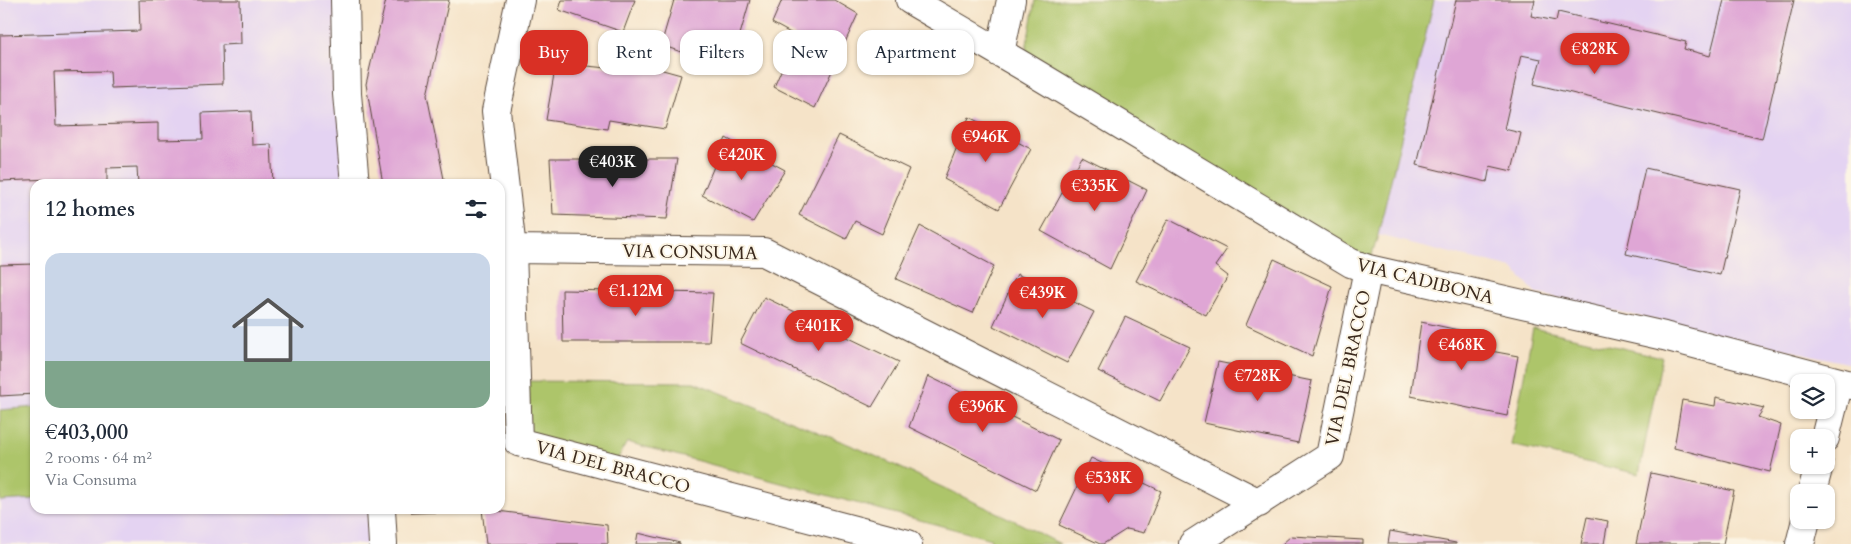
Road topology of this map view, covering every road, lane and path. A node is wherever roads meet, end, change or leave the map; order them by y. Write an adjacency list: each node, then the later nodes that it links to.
1 (345, 0): 6 (street)
2 (520, 0): 7 (street, VIA DEL BRACCO)
3 (910, 0): 5 (street, VIA CADIBONA)
4 (1011, 0): 5 (street)
5 (1000, 53): 10 (street, VIA CADIBONA)
6 (355, 179)
7 (504, 179)
8 (505, 188): 9 (street, VIA DEL BRACCO)
9 (512, 249): 13 (street, VIA CONSUMA); 17 (street, VIA DEL BRACCO)
10 (1368, 269): 11 (street, VIA CADIBONA); 13 (street, VIA DEL BRACCO)
11 (1845, 384): 12 (street)
12 (1828, 429)
13 (1259, 503): 18 (street, VIA DEL BRACCO)
14 (381, 514): 16 (street)
15 (1804, 529): 19 (street)
16 (382, 544)
17 (908, 544)
18 (1193, 544)
19 (1800, 544)

